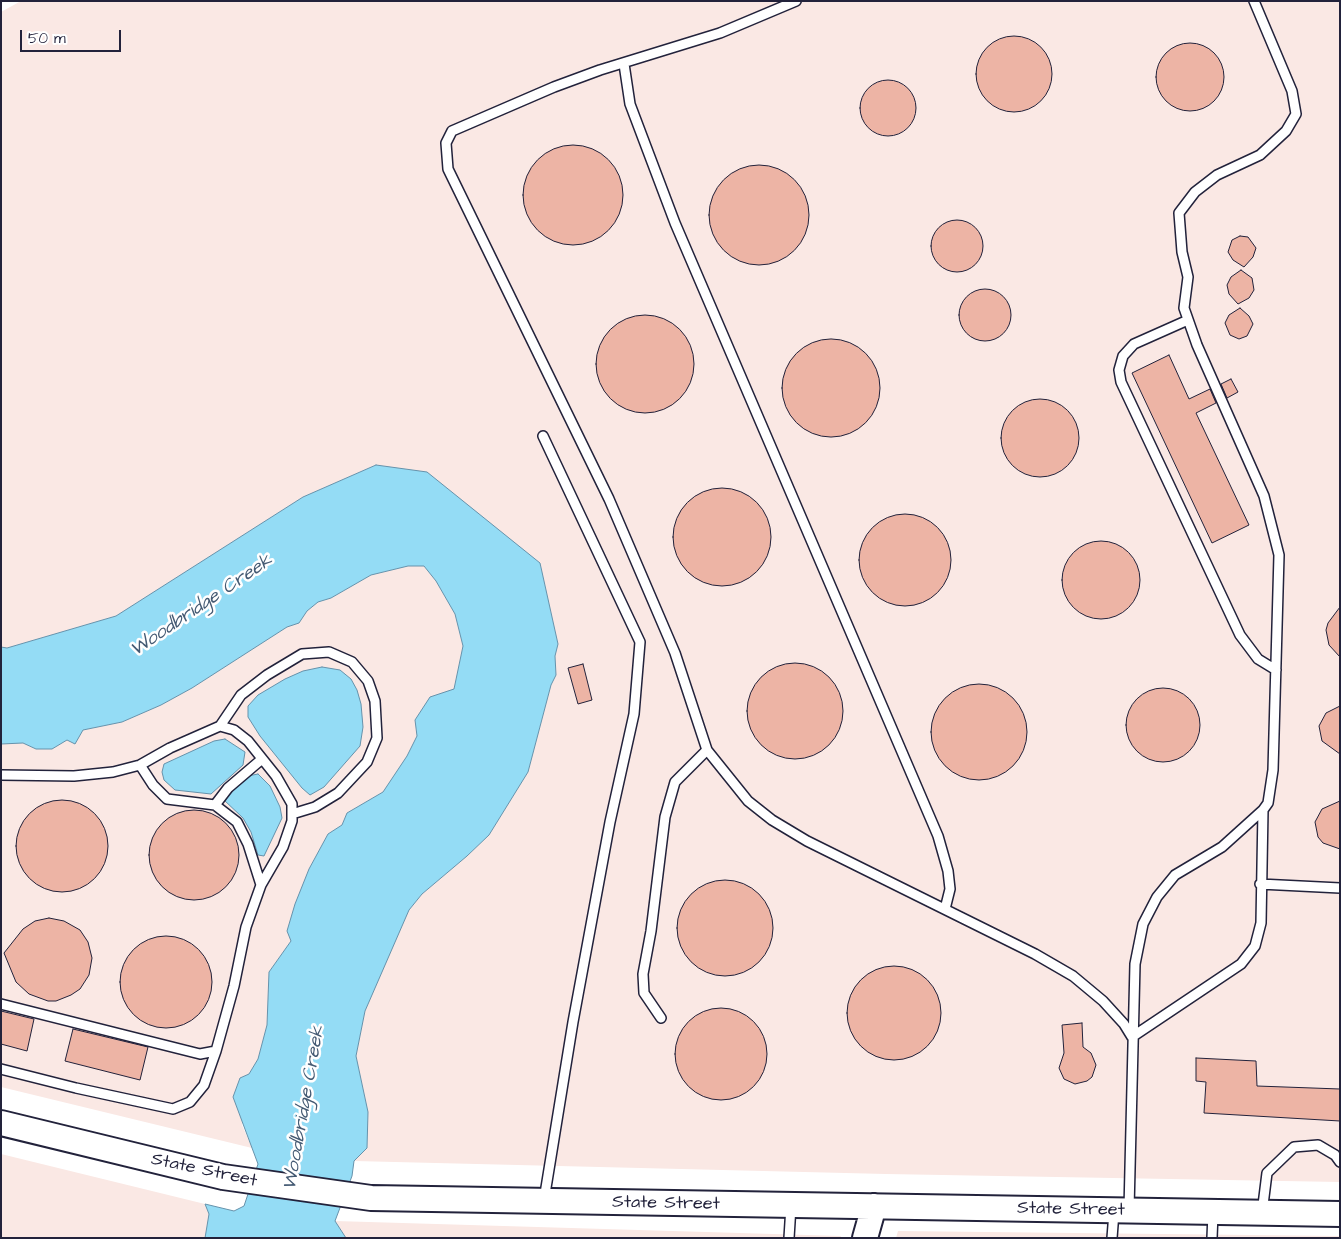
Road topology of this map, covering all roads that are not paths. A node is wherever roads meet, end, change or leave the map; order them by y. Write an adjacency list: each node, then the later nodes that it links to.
1 (796, 1): 3 (lane)
2 (1254, 1): 4 (lane)
3 (624, 64): 8 (lane); 18 (lane)
4 (1188, 320): 6 (lane); 6 (lane)
5 (543, 436): 26 (lane)
6 (1276, 670): 13 (lane)
7 (220, 726): 9 (lane); 10 (lane); 14 (lane)
8 (707, 750): 18 (lane); 20 (lane)
9 (262, 759): 12 (lane); 14 (lane)
10 (140, 765): 11 (lane); 12 (lane)
11 (1, 775)
12 (215, 805): 16 (lane)
13 (1263, 810): 15 (lane); 21 (lane)
14 (292, 814): 16 (lane)
15 (1260, 884): 17 (lane); 21 (lane)
16 (261, 885): 22 (lane)
17 (1340, 888)
18 (944, 909): 21 (lane)
19 (1, 1004): 22 (lane)
20 (661, 1018)
21 (1132, 1037): 29 (lane)
22 (216, 1051): 23 (lane)
23 (1, 1069)
24 (1, 1123): 26 (street, State Street)
25 (1340, 1162): 31 (lane)
26 (544, 1202): 27 (street, State Street)
27 (791, 1206): 28 (street, State Street); 33 (lane)
28 (874, 1206): 29 (street, State Street); 34 (street)
29 (1121, 1211): 30 (street, State Street); 35 (lane)
30 (1214, 1213): 31 (street, State Street); 36 (lane)
31 (1262, 1214): 32 (street, State Street)
32 (1340, 1214)
33 (789, 1238)
34 (866, 1238)
35 (1112, 1238)
36 (1212, 1238)

